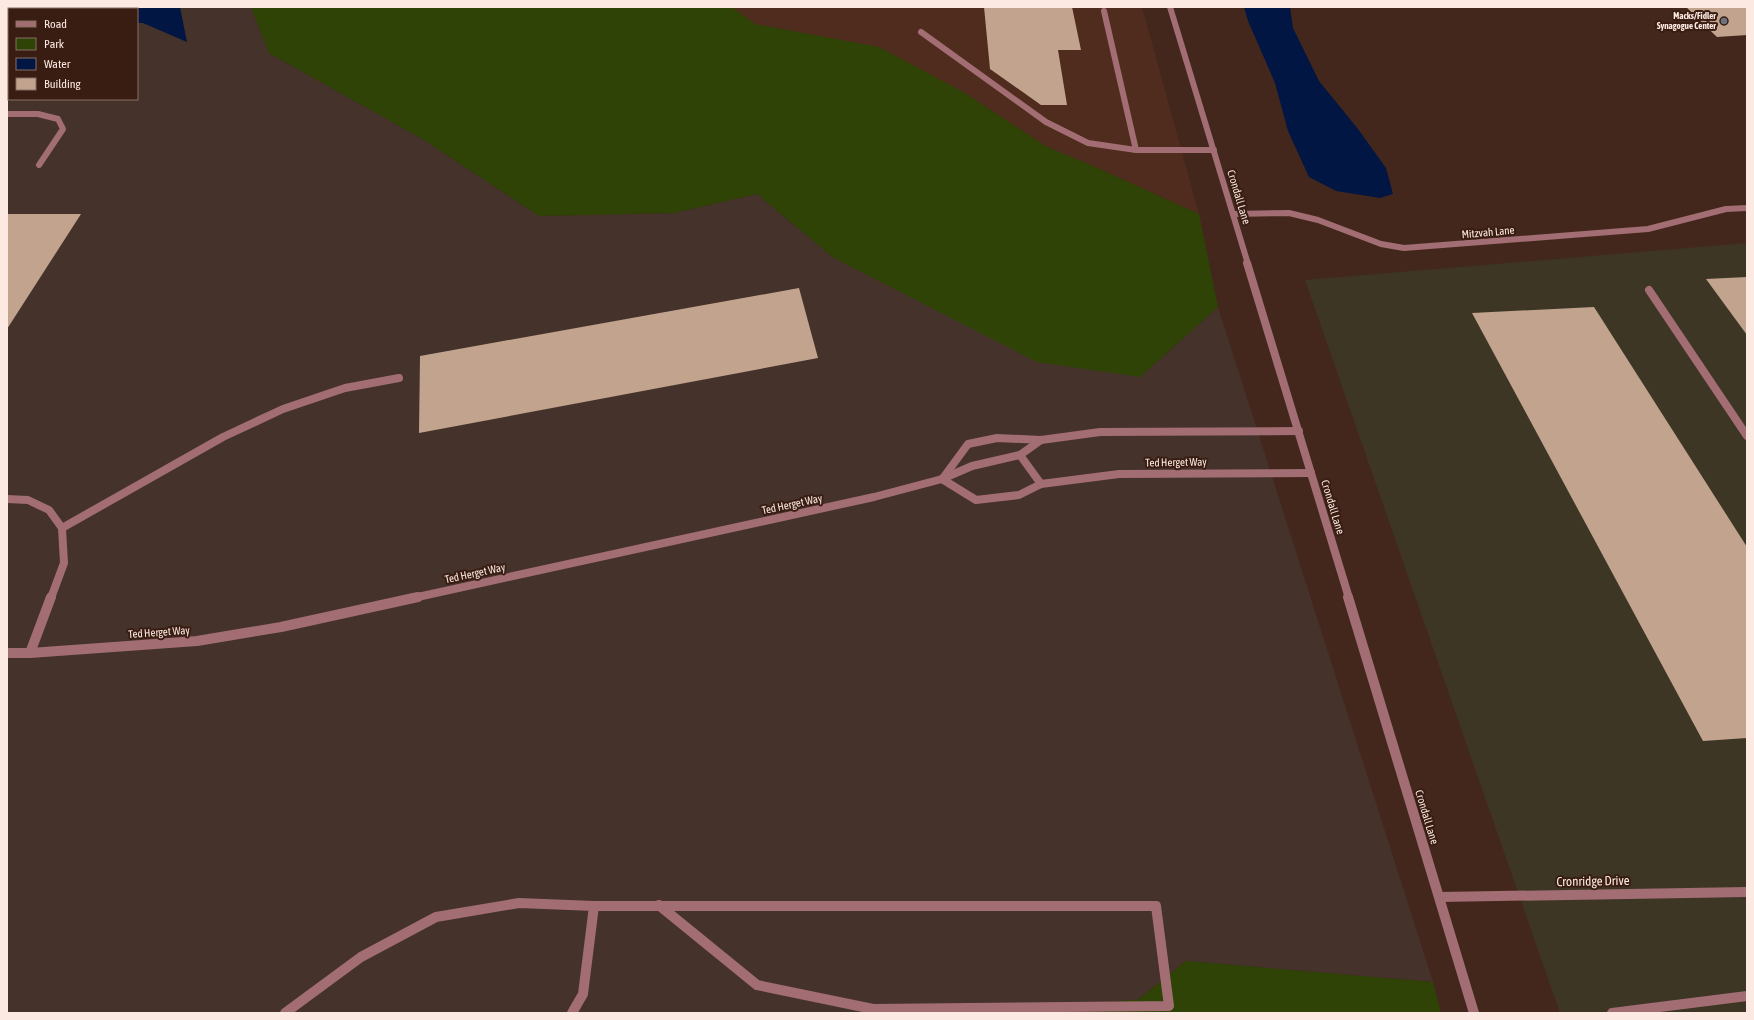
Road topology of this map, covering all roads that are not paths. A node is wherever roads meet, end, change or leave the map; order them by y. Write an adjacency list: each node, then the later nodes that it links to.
1 (1170, 7): 6 (street, Crondall Lane)
2 (1104, 11): 5 (street)
3 (921, 32): 5 (street)
4 (7, 114): 7 (street)
5 (1136, 150): 6 (street)
6 (1214, 150): 9 (street, Crondall Lane)
7 (39, 165)
8 (1747, 208): 9 (street, Mitzvah Lane)
9 (1233, 214): 12 (street, Crondall Lane)
10 (1649, 290): 13 (street)
11 (398, 378): 20 (street)
12 (1298, 431): 14 (street, Ted Herget Way); 16 (street, Crondall Lane)
13 (1747, 436)
14 (1041, 440): 15 (street, Ted Herget Way); 17 (street, Ted Herget Way)
15 (1020, 455): 17 (street, Ted Herget Way); 18 (street)
16 (1311, 473): 18 (street, Ted Herget Way); 24 (street, Crondall Lane)
17 (942, 479): 18 (street, Ted Herget Way); 22 (street, Ted Herget Way)
18 (1041, 484)
19 (7, 499): 20 (street)
20 (62, 528): 22 (street)
21 (7, 653): 22 (street, Ted Herget Way)
22 (30, 653)
23 (1747, 892): 24 (street, Cronridge Drive)
24 (1440, 897): 30 (street, Crondall Lane)
25 (659, 905): 25 (street); 26 (street)
26 (594, 906): 28 (street); 29 (street)
27 (1747, 996): 31 (street)
28 (285, 1013)
29 (572, 1013)
30 (1474, 1013)
31 (1612, 1013)

